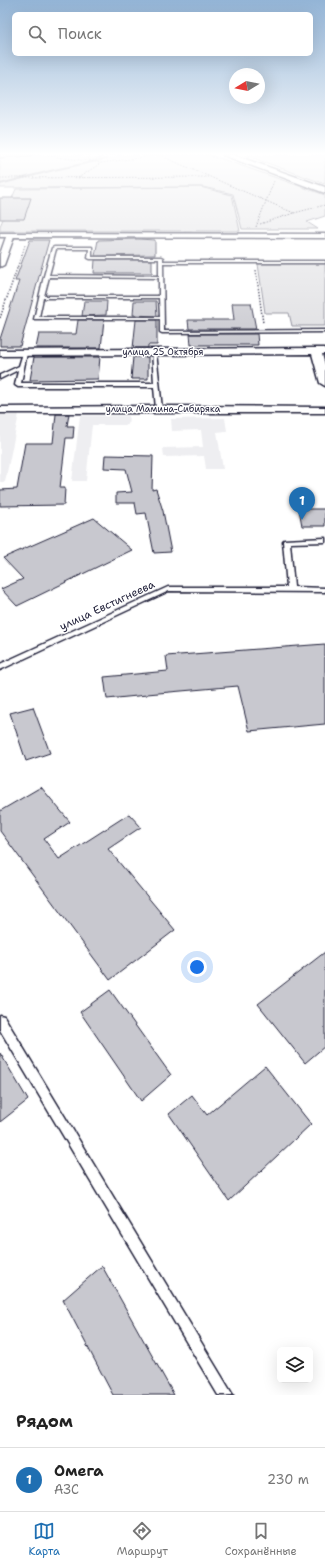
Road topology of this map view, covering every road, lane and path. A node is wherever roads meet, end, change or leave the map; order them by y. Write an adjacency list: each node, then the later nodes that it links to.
1 (258, 220): 3 (path)
2 (273, 220): 3 (path)
3 (256, 226): 6 (path)
4 (0, 235): 5 (street)
5 (11, 235): 6 (street); 11 (street)
6 (257, 236): 7 (street)
7 (325, 236)
8 (161, 262): 9 (lane); 12 (lane); 13 (lane)
9 (255, 262): 10 (lane); 18 (path)
10 (325, 262)
11 (0, 265)
12 (46, 276): 13 (lane); 14 (lane)
13 (161, 277): 15 (lane)
14 (41, 297): 15 (lane); 16 (lane)
15 (161, 297): 16 (lane)
16 (162, 318): 18 (lane)
17 (325, 331): 18 (lane)
18 (264, 332)
19 (320, 351): 20 (street, улица 25 Октября); 25 (street)
20 (154, 352): 22 (street, улица 25 Октября); 26 (lane)
21 (0, 353): 22 (street, улица 25 Октября)
22 (25, 353): 23 (lane)
23 (21, 367): 24 (lane); 26 (lane)
24 (0, 377)
25 (325, 384)
26 (157, 385): 27 (lane)
27 (159, 409): 28 (street, улица Мамина-Сибиряка); 29 (street, улица Мамина-Сибиряка)
28 (0, 410)
29 (325, 410)
30 (325, 540): 31 (lane)
31 (291, 590): 32 (lane, улица Евстигнеева); 33 (lane, улица Евстигнеева)
32 (325, 590)
33 (0, 668)
34 (0, 1020): 35 (lane)
35 (226, 1395)

